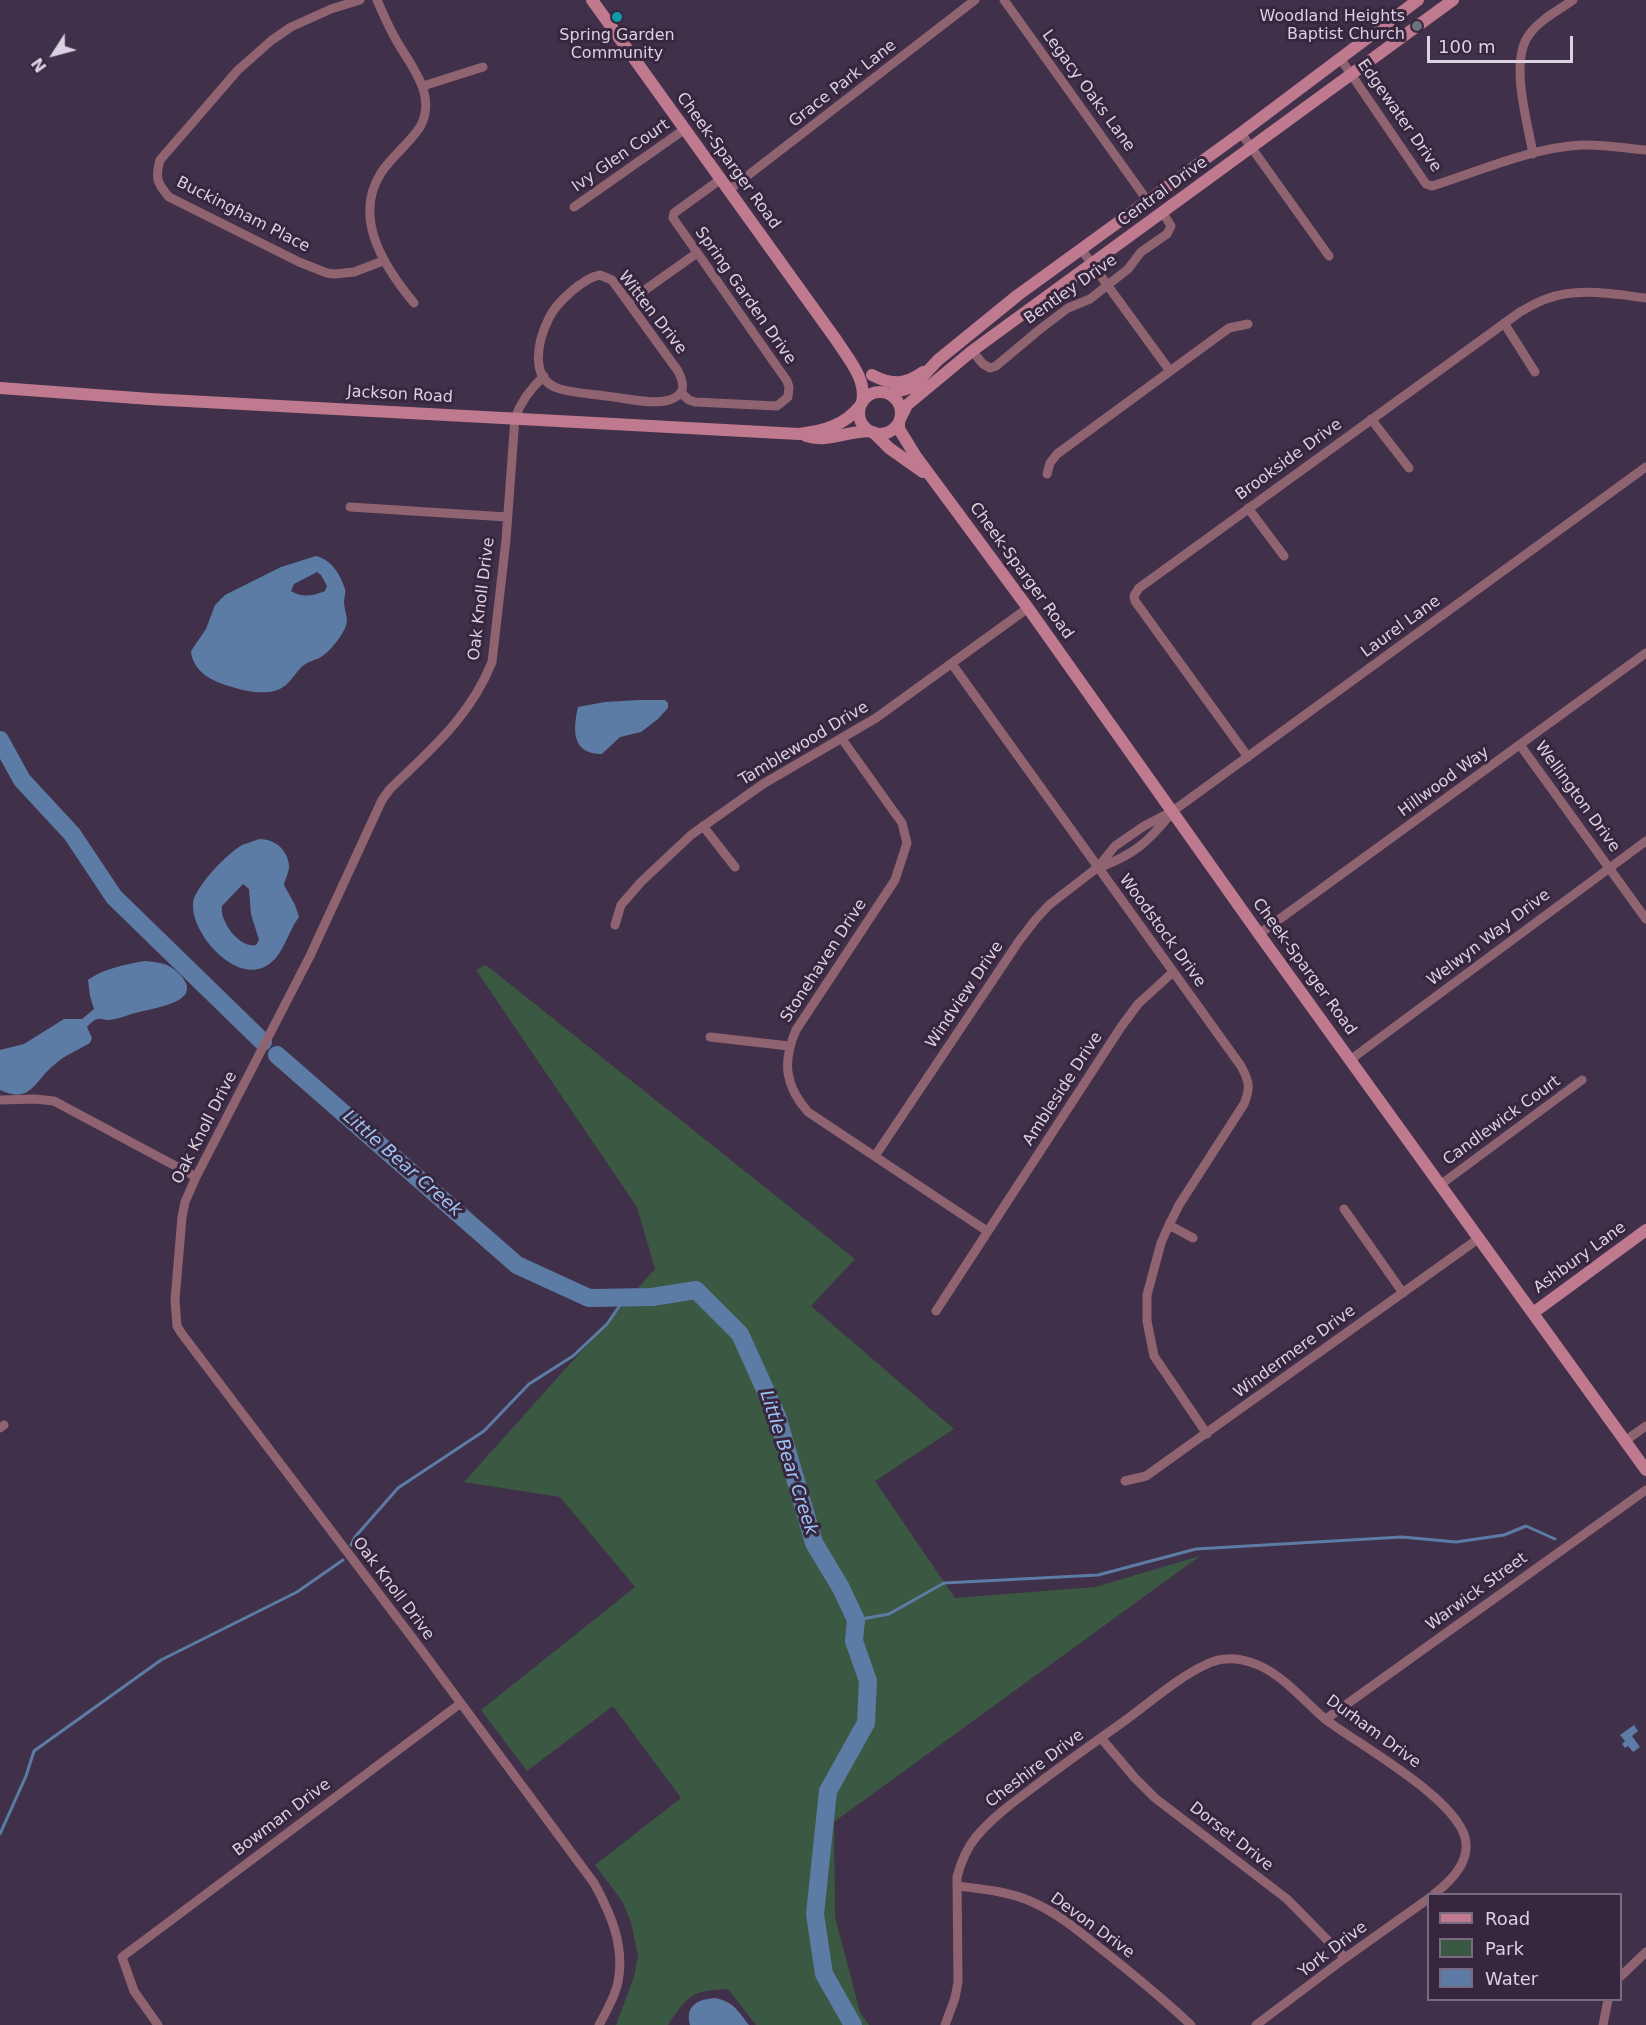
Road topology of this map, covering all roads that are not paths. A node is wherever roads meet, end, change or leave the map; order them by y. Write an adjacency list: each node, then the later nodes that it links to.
1 (360, 0): 26 (street, Buckingham Place)
2 (378, 0): 12 (street)
3 (592, 0): 13 (main road, Cheek-Sparger Road)
4 (975, 0): 19 (street, Grace Park Lane)
5 (1004, 0): 20 (street, Legacy Oaks Lane)
6 (1419, 0): 9 (main road, Central Drive)
7 (1453, 0): 11 (main road, Central Drive)
8 (1573, 0): 17 (street)
9 (1340, 58): 11 (street, Edgewater Drive); 14 (main road, Central Drive)
10 (483, 67): 12 (street)
11 (1352, 75): 15 (main road, Central Drive); 17 (street, Edgewater Drive)
12 (423, 86): 26 (street)
13 (685, 129): 18 (main road, Cheek-Sparger Road); 21 (street, Ivy Glen Court)
14 (1241, 133): 15 (street); 20 (main road, Central Drive)
15 (1252, 148): 22 (main road, Central Drive); 25 (street)
16 (1646, 150): 17 (street, Edgewater Drive)
17 (1533, 154)
18 (721, 179): 19 (main road, Cheek-Sparger Road); 24 (street, Spring Garden Drive)
19 (729, 190): 34 (main road, Cheek-Sparger Road)
20 (1148, 200): 23 (main road, Central Drive)
21 (574, 207)
22 (1163, 213): 27 (main road, Central Drive); 28 (street, Bentley Drive)
23 (1081, 249): 27 (street); 36 (main road, Central Drive)
24 (696, 253): 30 (street); 42 (street, Spring Garden Drive)
25 (1329, 256)
26 (383, 261): 31 (street)
27 (1092, 264): 28 (street); 35 (main road, Central Drive)
28 (1107, 285): 35 (street, Bentley Drive); 37 (street)
29 (1646, 298): 32 (street, Brookside Drive)
30 (628, 302): 40 (street, Witten Drive); 42 (street, Witten Drive)
31 (414, 303)
32 (1504, 323): 38 (street); 46 (street, Brookside Drive)
33 (1248, 324): 37 (street)
34 (837, 341): 39 (main road, Cheek-Sparger Road); 44 (main road, Cheek-Sparger Road)
35 (972, 351): 47 (main road, Central Drive)
36 (938, 360): 39 (main road); 43 (main road, Central Drive)
37 (1170, 371): 52 (street)
38 (1535, 372)
39 (872, 375): 43 (main road, Cheek-Sparger Road)
40 (544, 376): 42 (street); 45 (street)
41 (0, 388): 45 (main road, Jackson Road)
42 (681, 393)
43 (888, 394): 44 (main road); 47 (main road)
44 (861, 404): 48 (main road); 49 (main road, Jackson Road)
45 (514, 418): 49 (main road, Jackson Road); 56 (street, Oak Knoll Drive)
46 (1371, 419): 51 (street); 55 (street, Brookside Drive)
47 (899, 420): 48 (main road); 53 (main road, Cheek-Sparger Road)
48 (871, 431): 49 (main road, Jackson Road); 53 (main road, Cheek-Sparger Road)
49 (799, 434)
50 (1646, 467): 63 (street, Laurel Lane)
51 (1409, 468)
52 (1047, 474)
53 (936, 482): 58 (main road, Cheek-Sparger Road)
54 (350, 507): 56 (street)
55 (1248, 508): 57 (street); 63 (street, Brookside Drive)
56 (507, 517): 80 (street, Oak Knoll Drive)
57 (1284, 556)
58 (1028, 608): 60 (street, Tamblewood Drive); 64 (main road, Cheek-Sparger Road)
59 (1646, 653): 62 (street, Hillwood Way)
60 (952, 664): 61 (street, Tamblewood Drive); 68 (street, Woodstock Drive)
61 (842, 739): 65 (street, Tamblewood Drive); 75 (street, Stonehaven Drive)
62 (1520, 745): 69 (street, Wellington Drive); 72 (street, Hillwood Way)
63 (1248, 757): 64 (street, Laurel Lane)
64 (1173, 811): 68 (street, Windview Drive); 68 (street, Windview Drive); 72 (main road, Cheek-Sparger Road)
65 (703, 826): 67 (street); 71 (street, Tamblewood Drive)
66 (1646, 841): 69 (street, Welwyn Way Drive)
67 (735, 867)
68 (1098, 867): 73 (street, Woodstock Drive); 79 (street, Windview Drive)
69 (1609, 868): 70 (street, Wellington Drive); 76 (street, Welwyn Way Drive)
70 (1646, 919)
71 (615, 924)
72 (1259, 934): 76 (main road, Cheek-Sparger Road)
73 (1173, 972): 83 (street, Woodstock Drive); 85 (street, Ambleside Drive)
74 (710, 1037): 75 (street)
75 (789, 1046): 79 (street, Stonehaven Drive)
76 (1350, 1060): 81 (main road, Cheek-Sparger Road)
77 (1582, 1080): 81 (street, Candlewick Court)
78 (0, 1100): 80 (street)
79 (875, 1156): 85 (street, Stonehaven Drive)
80 (196, 1178): 98 (street, Oak Knoll Drive)
81 (1440, 1185): 87 (main road, Cheek-Sparger Road)
82 (1344, 1209): 88 (street)
83 (1169, 1225): 86 (street); 92 (street, Woodstock Drive)
84 (1646, 1230): 90 (main road, Ashbury Lane)
85 (987, 1231): 89 (street, Ambleside Drive)
86 (1193, 1238)
87 (1478, 1239): 88 (street, Windermere Drive); 90 (main road, Cheek-Sparger Road)
88 (1403, 1293): 92 (street, Windermere Drive)
89 (936, 1311)
90 (1533, 1313): 93 (main road, Cheek-Sparger Road)
91 (1646, 1426): 93 (street)
92 (1207, 1434): 95 (street, Windermere Drive)
93 (1626, 1441): 94 (main road, Cheek-Sparger Road)
94 (1646, 1470)
95 (1125, 1481)
96 (1646, 1490): 99 (street, Warwick Street)
97 (1216, 1661): 99 (street, Durham Drive); 100 (street, Cheshire Drive)
98 (461, 1703): 108 (street, Bowman Drive); 109 (street, Oak Knoll Drive)
99 (1326, 1719): 102 (street, Durham Drive)
100 (1101, 1737): 101 (street, Cheshire Drive); 105 (street, Dorset Drive)
101 (957, 1886): 110 (street, Cheshire Drive); 111 (street, Devon Drive)
102 (1435, 1893)
103 (1427, 1900): 105 (street, York Drive)
104 (1646, 1952): 106 (street)
105 (1345, 1958): 112 (street, York Drive)
106 (1622, 1975)
107 (1608, 2001): 113 (street)
108 (158, 2025)
109 (599, 2025)
110 (945, 2025)
111 (1191, 2025)
112 (1256, 2025)
113 (1603, 2025)

